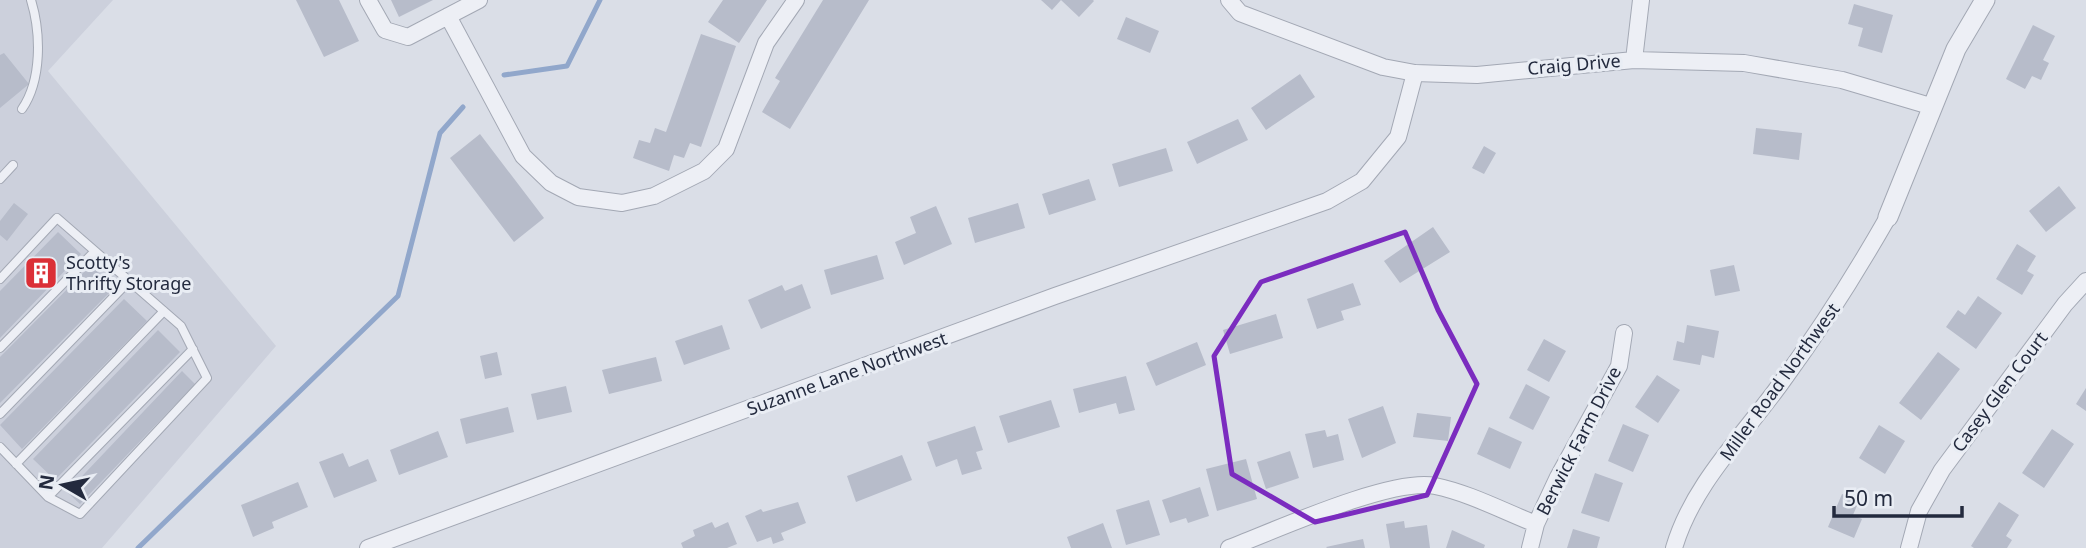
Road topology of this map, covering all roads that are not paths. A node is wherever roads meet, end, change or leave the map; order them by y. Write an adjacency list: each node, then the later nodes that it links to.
1 (31, 0): 12 (lane)
2 (368, 0): 8 (street)
3 (479, 0): 8 (street)
4 (796, 0): 8 (street)
5 (1229, 0): 10 (street, Craig Drive)
6 (1641, 0): 9 (street)
7 (1985, 0): 11 (street)
8 (449, 16)
9 (1634, 60): 10 (street, Craig Drive); 11 (street, Craig Drive)
10 (1415, 73): 29 (street, Suzanne Lane Northwest)
11 (1930, 106): 15 (street)
12 (22, 109)
13 (13, 165): 14 (lane)
14 (0, 179)
15 (1888, 217): 32 (street, Miller Road Northwest)
16 (95, 251): 17 (lane); 18 (lane); 22 (lane)
17 (0, 279)
18 (129, 281): 20 (lane); 24 (lane)
19 (2086, 281): 33 (street, Casey Glen Court)
20 (164, 311): 23 (lane); 26 (lane)
21 (1624, 333): 28 (street, Berwick Farm Drive)
22 (0, 348)
23 (192, 349): 27 (lane); 27 (lane)
24 (0, 414)
25 (0, 447): 26 (lane)
26 (16, 464): 27 (lane)
27 (48, 497)
28 (1536, 524): 30 (street); 31 (street, Berwick Farm Drive)
29 (368, 548)
30 (1229, 548)
31 (1530, 548)
32 (1674, 548)
33 (1909, 548)

